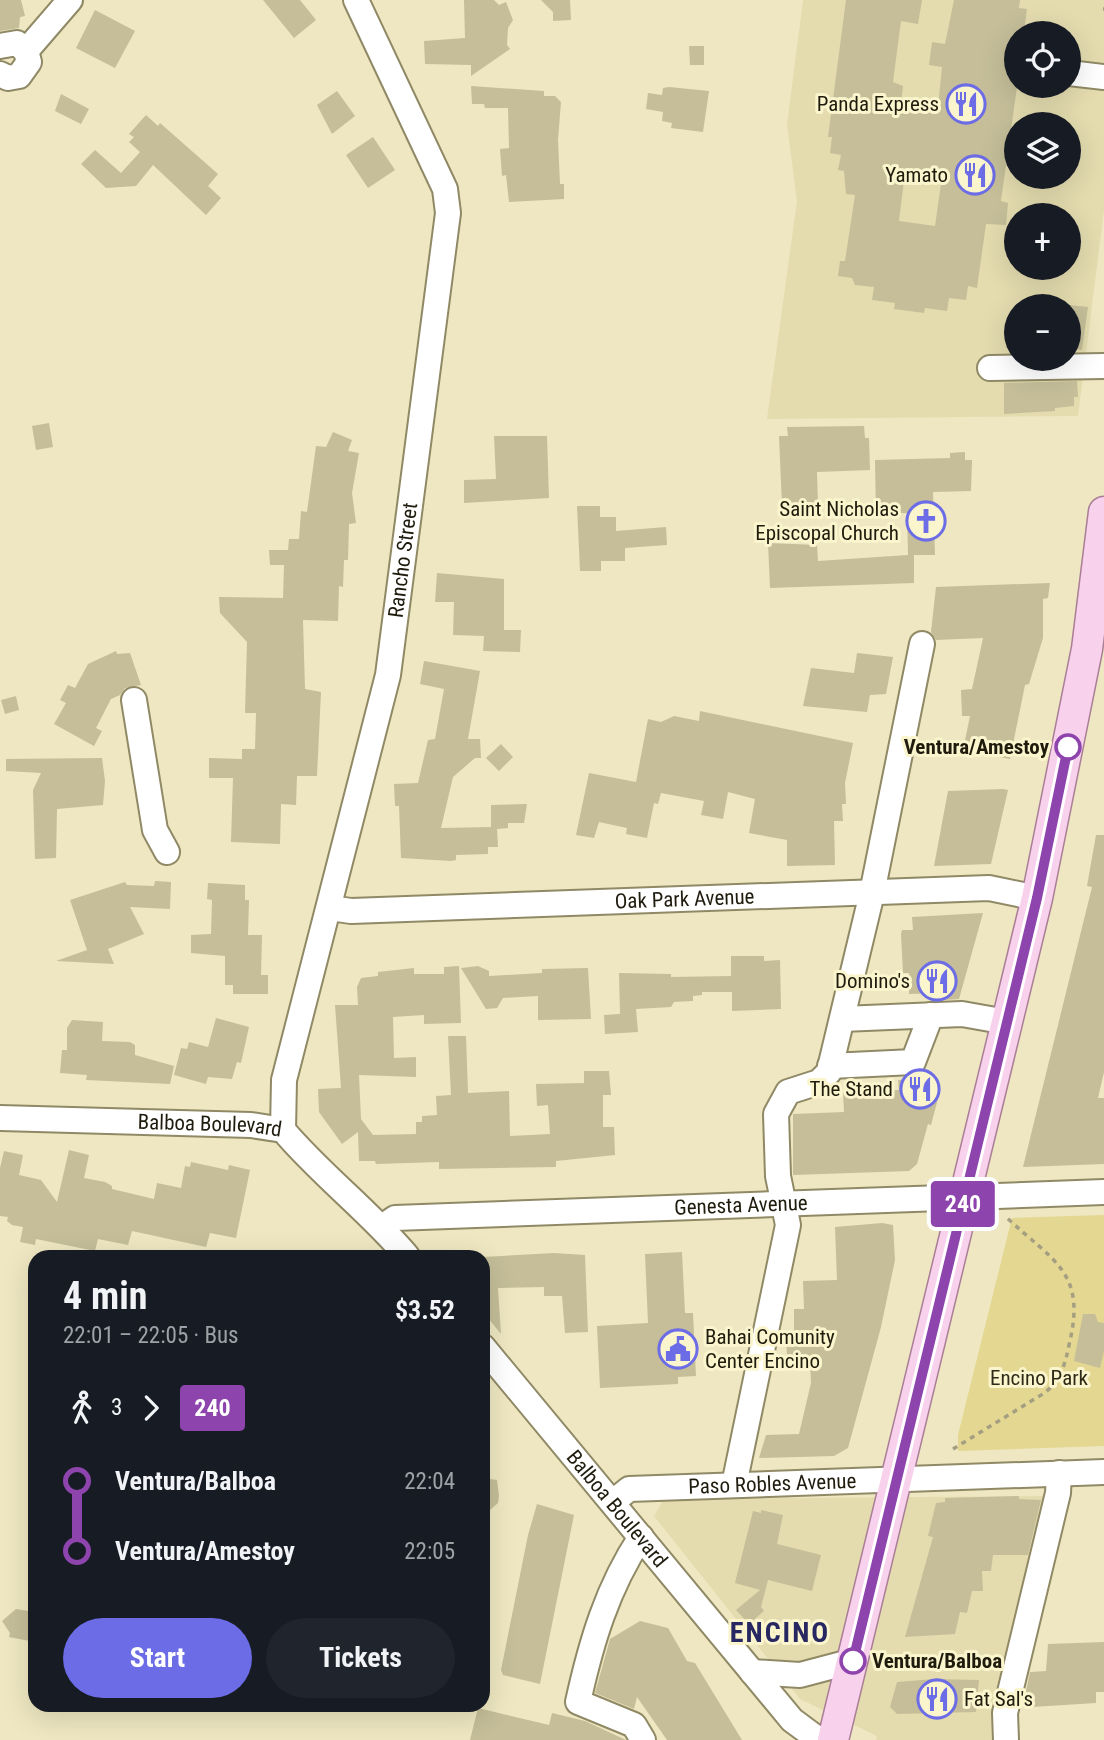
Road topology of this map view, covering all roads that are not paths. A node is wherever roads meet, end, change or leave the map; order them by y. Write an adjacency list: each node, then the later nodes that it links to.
1 (70, 0): 4 (street)
2 (356, 0): 17 (street, Rancho Street)
3 (0, 46): 4 (street)
4 (26, 51): 5 (street)
5 (0, 74)
6 (1081, 74): 7 (street)
7 (1104, 77)
8 (1104, 366): 9 (street)
9 (990, 368)
10 (1104, 513): 11 (main road)
11 (1097, 629): 16 (main road)
12 (922, 644): 15 (street)
13 (134, 700): 14 (street)
14 (167, 852)
15 (873, 893): 16 (street, Oak Park Avenue); 17 (street, Oak Park Avenue); 19 (street)
16 (1037, 898): 20 (main road)
17 (330, 908): 23 (street, Rancho Street)
18 (930, 1016): 19 (street); 20 (street); 21 (street)
19 (842, 1019): 21 (street)
20 (1007, 1021): 25 (main road)
21 (830, 1066): 26 (street)
22 (0, 1118): 23 (street, Balboa Boulevard)
23 (283, 1130): 27 (street, Balboa Boulevard)
24 (1104, 1192): 25 (street, Genesta Avenue)
25 (965, 1197): 26 (street, Genesta Avenue); 32 (main road)
26 (784, 1203): 27 (street, Genesta Avenue); 33 (street)
27 (382, 1227): 28 (street, Balboa Boulevard)
28 (402, 1250)
29 (490, 1354): 34 (street, Balboa Boulevard)
30 (1104, 1472): 31 (street, Paso Robles Avenue)
31 (1059, 1473): 32 (street, Paso Robles Avenue); 41 (street)
32 (895, 1478): 33 (street, Paso Robles Avenue); 36 (main road)
33 (734, 1485): 34 (street, Paso Robles Avenue)
34 (613, 1503): 35 (street, Balboa Boulevard)
35 (641, 1537): 37 (street, Balboa Boulevard); 38 (street)
36 (853, 1661): 37 (street); 40 (main road)
37 (752, 1672): 39 (street, Balboa Boulevard)
38 (643, 1740)
39 (819, 1740)
40 (833, 1740)
41 (1006, 1740)

